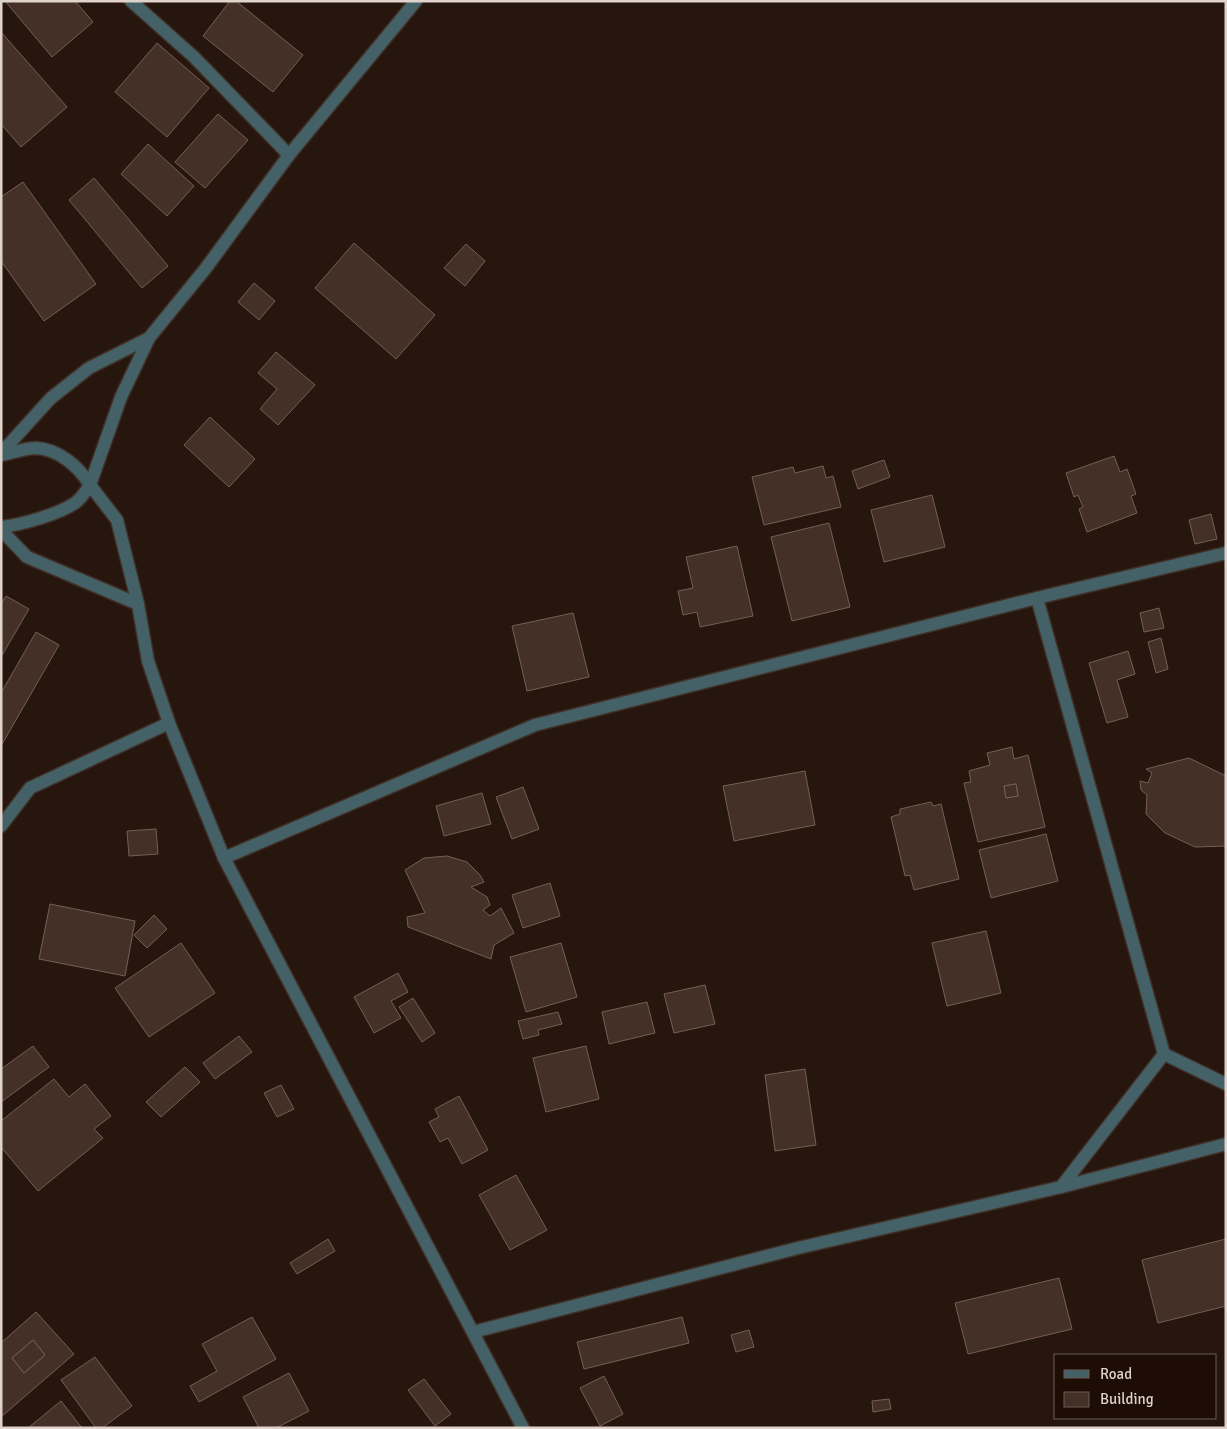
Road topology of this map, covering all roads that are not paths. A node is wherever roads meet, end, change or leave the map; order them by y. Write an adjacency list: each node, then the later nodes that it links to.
1 (132, 1): 3 (street)
2 (416, 1): 3 (street)
3 (289, 155): 4 (street)
4 (148, 338): 5 (street); 6 (street)
5 (1, 454): 6 (street)
6 (90, 485): 7 (street); 11 (street)
7 (1, 527)
8 (1, 530): 11 (street)
9 (1226, 553): 10 (street)
10 (1038, 598): 14 (street); 15 (street)
11 (138, 604): 12 (street)
12 (169, 723): 13 (street); 14 (street)
13 (1, 826)
14 (224, 858): 19 (street)
15 (1164, 1054): 16 (street); 18 (street)
16 (1226, 1084)
17 (1226, 1144): 18 (street)
18 (1061, 1187): 19 (street)
19 (473, 1332): 20 (street)
20 (523, 1428)

